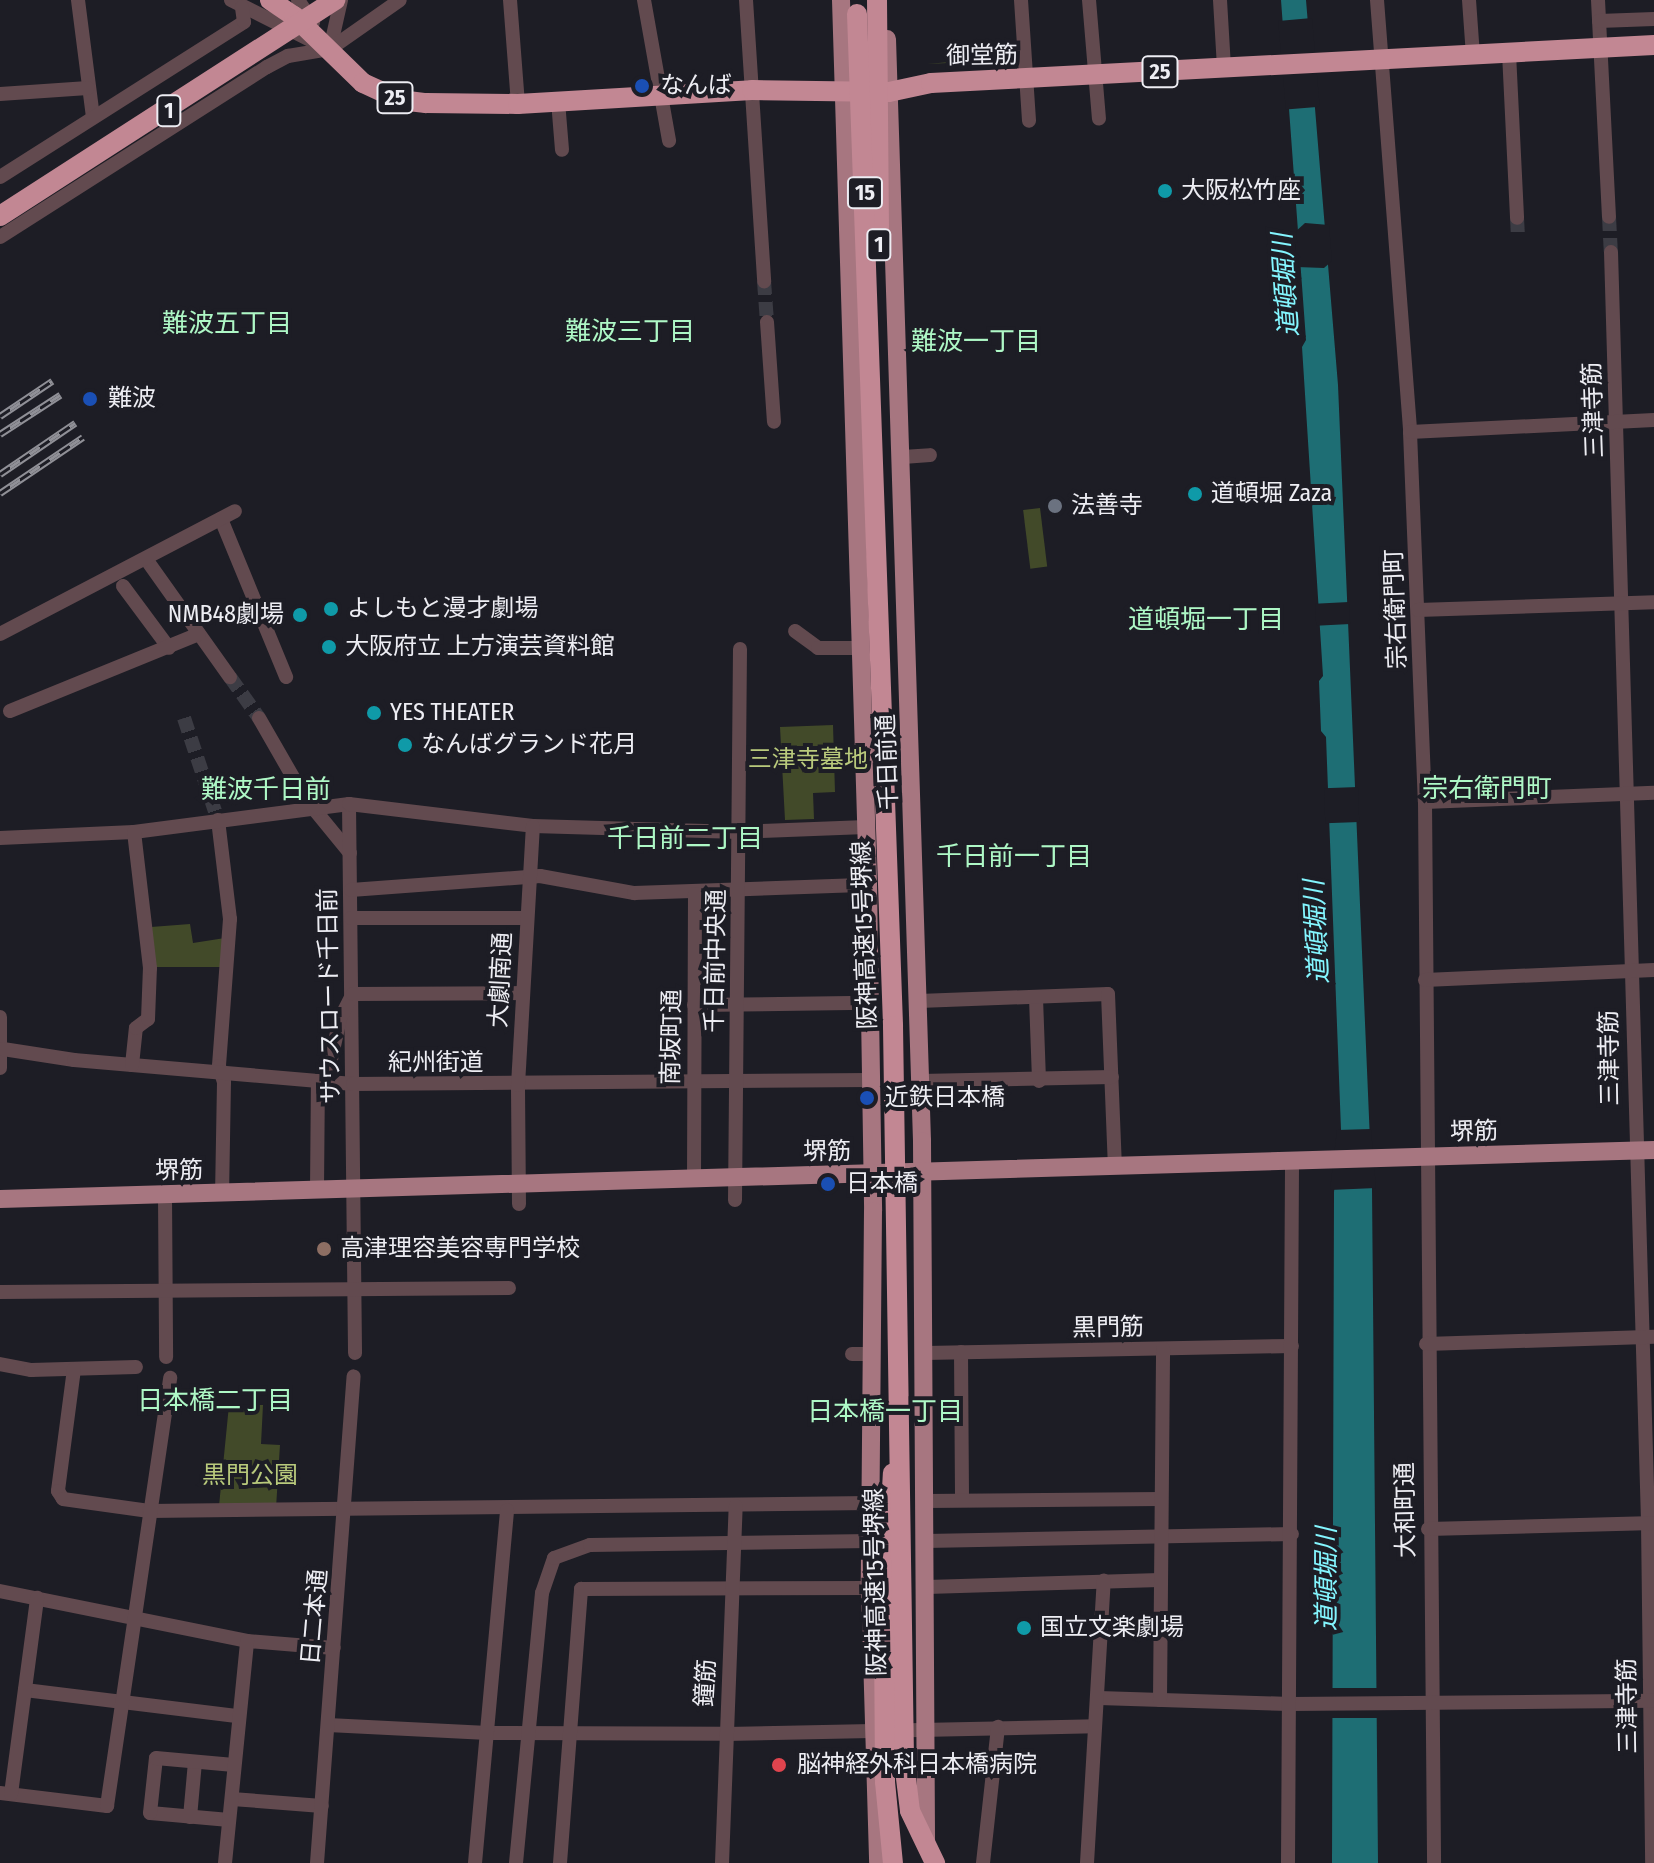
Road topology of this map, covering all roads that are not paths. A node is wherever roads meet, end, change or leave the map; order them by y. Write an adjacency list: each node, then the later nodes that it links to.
1 (78, 0): 32 (street)
2 (270, 0): 25 (highway, 25)
3 (298, 0): 25 (street)
4 (335, 0): 46 (highway, 1, bridge)
5 (341, 0): 25 (street)
6 (400, 0): 25 (street)
7 (510, 0): 39 (street)
8 (644, 0): 37 (street)
9 (746, 0): 33 (street)
10 (841, 0): 36 (main road, 千日前通)
11 (877, 0): 53 (highway, 1, bridge)
12 (886, 0): 34 (main road, 千日前通)
13 (1021, 0): 31 (street)
14 (1089, 0): 30 (street)
15 (1220, 0): 29 (street)
16 (1377, 0): 28 (street, 宗右衛門町)
17 (1469, 0): 27 (street)
18 (1598, 0): 22 (street)
19 (236, 4): 25 (street); 40 (street)
20 (857, 5): 53 (highway, 阪神高速15号堺線 / 15, bridge)
21 (1654, 19): 22 (street)
22 (1599, 21): 24 (street)
23 (1654, 45): 24 (highway, 御堂筋 / 25)
24 (1600, 48): 26 (highway, 御堂筋 / 25); 47 (street)
25 (330, 49): 39 (highway, 御堂筋 / 25); 49 (street)
26 (1509, 53): 27 (highway, 御堂筋 / 25); 48 (street)
27 (1473, 56): 28 (highway, 御堂筋 / 25)
28 (1383, 59): 29 (highway, 御堂筋 / 25); 57 (street, 宗右衛門町)
29 (1224, 68): 30 (highway, 御堂筋 / 25)
30 (1096, 76): 31 (highway, 御堂筋 / 25); 41 (street)
31 (1026, 82): 34 (highway, 御堂筋 / 25); 42 (street)
32 (88, 88): 35 (street); 40 (street)
33 (752, 90): 36 (highway, 御堂筋 / 25); 37 (highway, 御堂筋 / 25); 51 (street)
34 (889, 92): 36 (highway, 御堂筋 / 25); 59 (main road, 千日前通)
35 (0, 94)
36 (843, 94): 69 (main road, 千日前通)
37 (658, 96): 38 (highway, 御堂筋 / 25); 43 (street)
38 (558, 101): 39 (highway, 御堂筋 / 25); 44 (street)
39 (518, 104)
40 (93, 117): 45 (street)
41 (1099, 119)
42 (1029, 121)
43 (669, 141)
44 (562, 150)
45 (0, 177)
46 (0, 216)
47 (1609, 217)
48 (1517, 218)
49 (0, 237)
50 (1611, 252): 55 (street, 三津寺筋)
51 (764, 281)
52 (767, 322): 56 (street)
53 (873, 371): 154 (highway, 阪神高速15号堺線 / 15, bridge)
54 (1654, 420): 55 (street)
55 (1616, 421): 57 (street); 63 (street, 三津寺筋)
56 (774, 422)
57 (1410, 432): 64 (street, 宗右衛門町)
58 (930, 455): 59 (street)
59 (903, 457): 100 (main road, 千日前通)
60 (146, 559): 66 (street); 67 (street); 72 (street)
61 (123, 586): 68 (street)
62 (1654, 602): 63 (street)
63 (1621, 603): 64 (street); 76 (street, 三津寺筋)
64 (1418, 610): 77 (street, 宗右衛門町)
65 (795, 631): 69 (street)
66 (0, 634)
67 (199, 634): 68 (street); 71 (street)
68 (169, 648): 73 (street)
69 (862, 648): 82 (main road, 千日前通)
70 (740, 649): 84 (street, 千日前中央通)
71 (230, 677)
72 (286, 677)
73 (10, 711)
74 (259, 718): 79 (street)
75 (1654, 793): 76 (street)
76 (1627, 794): 77 (street); 95 (street, 三津寺筋)
77 (1425, 802): 96 (street, 宗右衛門町)
78 (349, 804): 79 (street); 81 (street); 86 (street, サウスロード千日前)
79 (315, 807): 80 (street); 86 (street)
80 (218, 820): 83 (street); 108 (street)
81 (533, 826): 84 (street); 87 (street, 大劇南通)
82 (866, 827): 84 (street); 88 (main road, 千日前通)
83 (134, 832): 85 (street); 106 (street)
84 (739, 832): 90 (street, 千日前中央通)
85 (0, 838)
86 (351, 854): 89 (street, サウスロード千日前)
87 (530, 878): 89 (street); 91 (street); 93 (street, 大劇南通)
88 (868, 885): 90 (street); 101 (main road, 千日前通)
89 (351, 890): 92 (street, サウスロード千日前)
90 (739, 891): 91 (street); 102 (street, 千日前中央通)
91 (695, 894): 103 (street, 南坂町通)
92 (351, 918): 93 (street); 98 (street, サウスロード千日前)
93 (526, 918): 97 (street, 大劇南通)
94 (1654, 970): 95 (street)
95 (1630, 971): 96 (street); 119 (street, 三津寺筋)
96 (1425, 980): 120 (street, 宗右衛門町)
97 (523, 993): 98 (street); 117 (street, 大劇南通)
98 (353, 994): 113 (street); 116 (street, サウスロード千日前)
99 (1036, 998): 100 (street); 109 (street); 112 (street)
100 (919, 1001): 111 (main road, 千日前通)
101 (869, 1003): 102 (street); 110 (main road, 千日前通)
102 (738, 1004): 103 (street); 114 (street, 千日前中央通)
103 (694, 1005): 115 (street, 南坂町通)
104 (0, 1017): 105 (street)
105 (3, 1049): 106 (street, 紀州街道); 107 (street)
106 (132, 1065): 108 (street, 紀州街道)
107 (0, 1068)
108 (222, 1074): 113 (street, 紀州街道); 130 (street)
109 (1112, 1077): 112 (street); 122 (street)
110 (871, 1080): 114 (street, 紀州街道); 124 (main road, 千日前通)
111 (920, 1081): 112 (street); 123 (main road, 千日前通)
112 (1039, 1081)
113 (322, 1082): 116 (street, 紀州街道); 129 (street)
114 (736, 1082): 115 (street, 紀州街道); 125 (street, 千日前中央通)
115 (693, 1083): 117 (street, 紀州街道); 126 (street, 南坂町通)
116 (353, 1084): 117 (street, 紀州街道); 128 (street, サウスロード千日前)
117 (518, 1085): 127 (street, 大劇南通)
118 (1654, 1150): 119 (main road, 堺筋)
119 (1635, 1151): 120 (main road, 堺筋); 139 (street, 三津寺筋)
120 (1426, 1157): 121 (main road, 堺筋); 140 (street, 大和町通)
121 (1292, 1162): 122 (main road, 堺筋); 141 (street)
122 (1115, 1167): 123 (main road, 堺筋)
123 (921, 1174): 124 (main road, 堺筋); 145 (main road, 千日前通)
124 (873, 1176): 125 (main road, 堺筋); 147 (main road, 千日前通)
125 (736, 1178): 126 (main road, 堺筋); 133 (street, 千日前中央通)
126 (694, 1180): 127 (main road, 堺筋)
127 (520, 1184): 128 (main road, 堺筋); 134 (street, 大劇南通)
128 (354, 1188): 129 (main road, 堺筋); 135 (street)
129 (317, 1189): 130 (main road, 堺筋)
130 (222, 1194): 131 (main road, 堺筋)
131 (165, 1196): 132 (main road, 堺筋); 138 (street)
132 (0, 1199)
133 (735, 1200)
134 (519, 1204)
135 (354, 1288): 136 (street); 138 (street); 144 (street)
136 (509, 1288)
137 (0, 1292): 138 (street)
138 (165, 1293): 148 (street)
139 (1648, 1338): 140 (street); 163 (street, 三津寺筋)
140 (1426, 1344): 164 (street, 大和町通)
141 (1292, 1346): 142 (street, 黒門筋); 165 (street)
142 (1163, 1349): 143 (street, 黒門筋); 155 (street)
143 (961, 1352): 145 (street, 黒門筋); 156 (street)
144 (355, 1353)
145 (925, 1353): 157 (main road, 千日前通)
146 (852, 1354): 147 (street)
147 (873, 1354): 158 (main road, 千日前通)
148 (166, 1357)
149 (0, 1364): 151 (street)
150 (136, 1367): 151 (street)
151 (74, 1369): 161 (street)
152 (354, 1376): 162 (street, 日二本通)
153 (170, 1378): 161 (street)
154 (900, 1399): 211 (highway, bridge); 213 (highway, 阪神高速15号堺線 / 15, bridge)
155 (1161, 1499): 156 (street); 166 (street)
156 (962, 1500): 157 (street)
157 (926, 1501): 168 (main road, 千日前通)
158 (870, 1503): 159 (street); 167 (main road, 千日前通)
159 (736, 1506): 160 (street); 169 (street, 鐘筋)
160 (507, 1510): 162 (street); 194 (street)
161 (149, 1511): 162 (street); 177 (street)
162 (347, 1512): 179 (street, 日二本通)
163 (1651, 1523): 164 (street); 184 (street, 三津寺筋)
164 (1428, 1529): 185 (street, 大和町通)
165 (1292, 1534): 166 (street); 186 (street)
166 (1160, 1535): 168 (street); 170 (street)
167 (870, 1541): 169 (street); 173 (main road, 千日前通)
168 (926, 1541): 172 (main road, 千日前通)
169 (735, 1544): 174 (street, 鐘筋); 195 (street)
170 (1160, 1580): 171 (street); 182 (street)
171 (1104, 1581): 172 (street); 181 (street)
172 (927, 1587): 191 (main road, 千日前通)
173 (870, 1588): 174 (street); 193 (main road, 千日前通)
174 (733, 1590): 192 (street); 196 (street, 鐘筋)
175 (0, 1591): 176 (street)
176 (37, 1598): 177 (street); 180 (street)
177 (133, 1619): 178 (street); 183 (street)
178 (247, 1641): 179 (street); 187 (street)
179 (334, 1648): 188 (street, 日二本通)
180 (25, 1690): 183 (street); 199 (street)
181 (1099, 1698): 182 (street); 189 (street)
182 (1160, 1700): 186 (street)
183 (122, 1701): 187 (street); 199 (street)
184 (1652, 1701): 185 (street); 218 (street, 三津寺筋)
185 (1431, 1703): 186 (street); 217 (street, 大和町通)
186 (1290, 1704): 216 (street)
187 (238, 1716): 198 (street)
188 (328, 1725): 194 (street); 201 (street, 日二本通)
189 (1095, 1726): 190 (street); 215 (street)
190 (998, 1727): 191 (street); 214 (street)
191 (928, 1730): 193 (street); 212 (main road, 千日前通)
192 (570, 1732): 195 (street); 196 (street); 208 (street)
193 (874, 1732): 196 (street); 210 (main road, 千日前通)
194 (488, 1733): 195 (street); 206 (street)
195 (525, 1733): 207 (street)
196 (726, 1734): 209 (street, 鐘筋)
197 (195, 1762): 198 (street); 202 (street); 202 (street)
198 (234, 1765): 200 (street)
199 (5, 1793)
200 (232, 1799): 201 (street); 203 (street)
201 (322, 1806): 205 (street, 日二本通)
202 (190, 1817): 203 (street)
203 (229, 1820): 204 (street)
204 (225, 1863)
205 (317, 1863)
206 (475, 1863)
207 (516, 1863)
208 (560, 1863)
209 (722, 1863)
210 (878, 1863)
211 (893, 1863)
212 (925, 1863)
213 (935, 1863)
214 (983, 1863)
215 (1087, 1863)
216 (1288, 1863)
217 (1434, 1863)
218 (1652, 1863)

